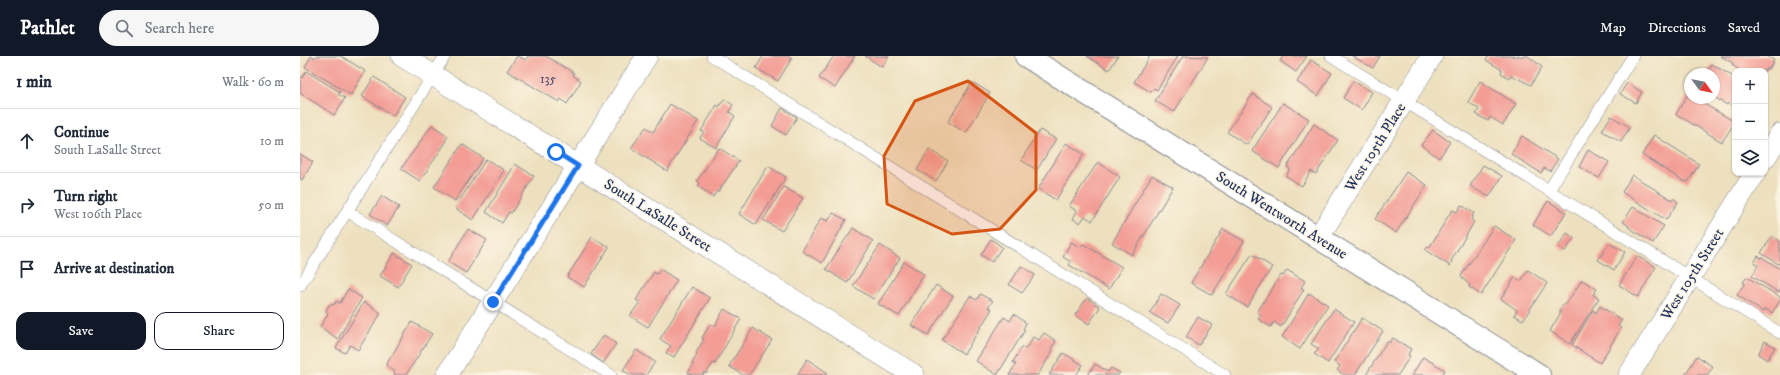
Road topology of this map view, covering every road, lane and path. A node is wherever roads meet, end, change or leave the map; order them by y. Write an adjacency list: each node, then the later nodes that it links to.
1 (402, 56): 9 (street, South LaSalle Street)
2 (444, 56): 9 (lane)
3 (646, 56): 13 (street)
4 (712, 56): 25 (lane)
5 (1331, 56): 10 (lane)
6 (1432, 56): 10 (street, West 105th Place)
7 (1633, 56): 15 (lane)
8 (1034, 58): 17 (street, South Wentworth Avenue)
9 (432, 75): 13 (street, South LaSalle Street); 16 (lane)
10 (1404, 101): 15 (lane); 17 (street, West 105th Place)
11 (1780, 134): 12 (street)
12 (1768, 153)
13 (578, 166): 20 (street); 24 (street, South LaSalle Street)
14 (1753, 176): 18 (street, West 105th Street)
15 (1548, 190): 18 (lane)
16 (347, 211): 19 (lane); 20 (lane)
17 (1318, 238): 26 (street, South Wentworth Avenue)
18 (1690, 278): 21 (lane); 27 (street, West 105th Street)
19 (300, 286)
20 (493, 302): 22 (street); 23 (lane)
21 (1780, 333)
22 (448, 375)
23 (611, 375)
24 (914, 375)
25 (1225, 375)
26 (1538, 375)
27 (1629, 375)

